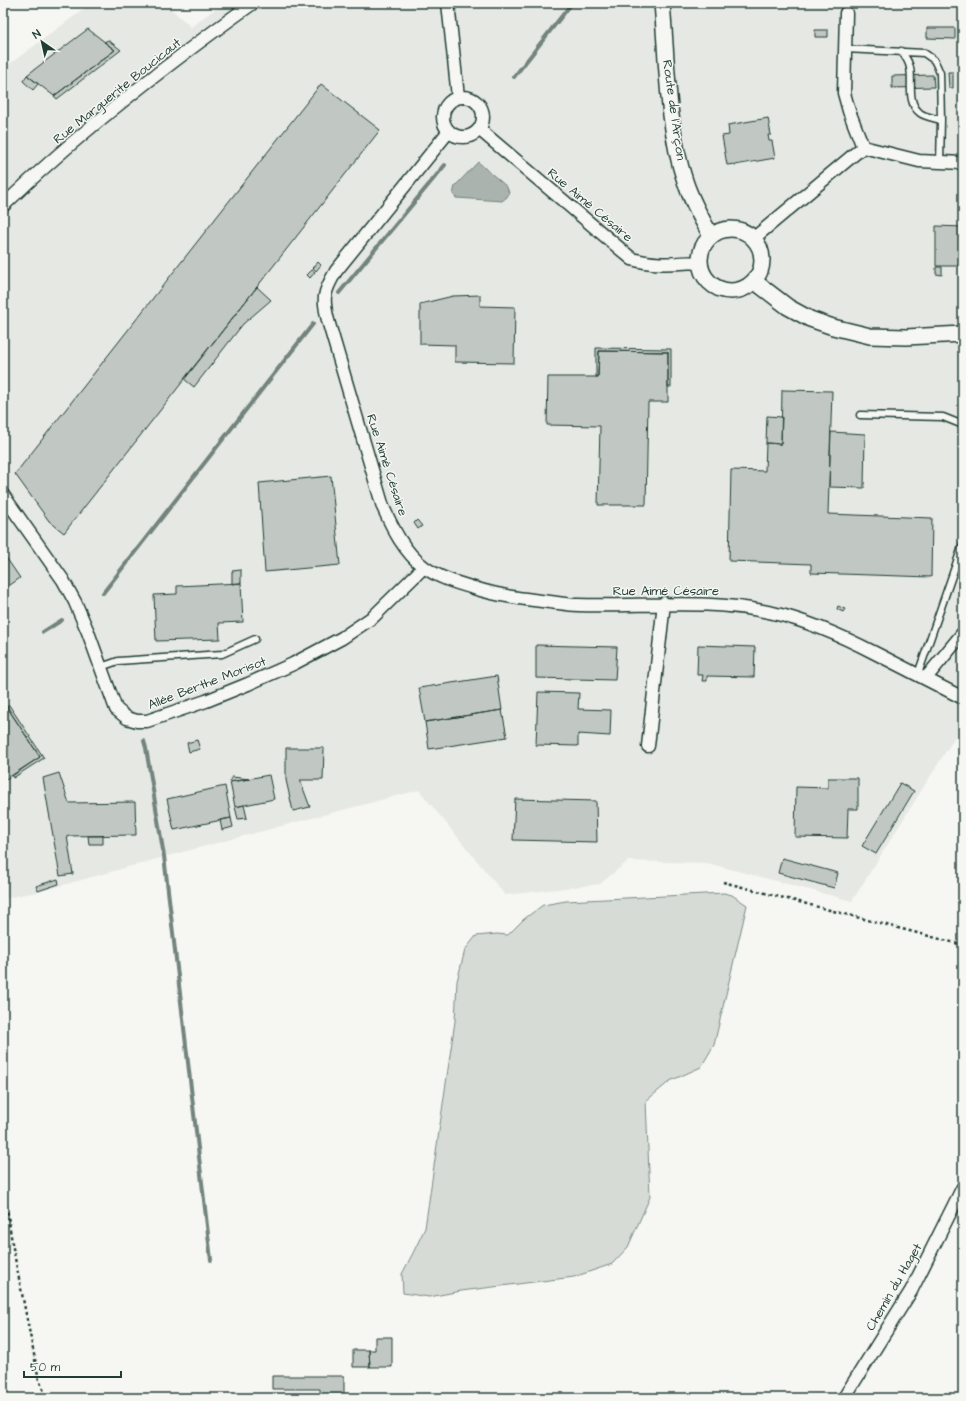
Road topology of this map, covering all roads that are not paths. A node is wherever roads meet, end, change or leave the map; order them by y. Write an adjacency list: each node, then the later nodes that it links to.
1 (253, 3): 14 (street, Rue Marguerite Boucicaut)
2 (448, 3): 7 (street)
3 (662, 3): 15 (street, Route de l’Arçon)
4 (846, 13): 5 (street)
5 (845, 49): 6 (lane); 11 (street)
6 (901, 51): 8 (lane); 8 (lane)
7 (458, 97): 9 (street); 10 (street)
8 (941, 120): 12 (lane)
9 (478, 129): 10 (street); 17 (street, Rue Aimé Césaire)
10 (449, 130): 24 (street, Rue Aimé Césaire)
11 (863, 147): 12 (street); 16 (street)
12 (940, 163): 13 (street)
13 (963, 163)
14 (3, 206)
15 (711, 236): 16 (street); 17 (street)
16 (754, 238): 18 (street)
17 (700, 262): 18 (street)
18 (754, 281): 19 (street)
19 (963, 334)
20 (860, 415): 21 (lane)
21 (963, 426)
22 (3, 495): 28 (street, Allée Berthe Morisot)
23 (963, 544): 29 (lane)
24 (424, 567): 25 (street, Rue Aimé Césaire); 28 (street, Allée Berthe Morisot)
25 (664, 604): 29 (street, Rue Aimé Césaire); 31 (street)
26 (963, 633): 29 (street)
27 (256, 639): 28 (lane)
28 (102, 667)
29 (922, 676): 30 (street, Rue Aimé Césaire)
30 (963, 698)
31 (648, 746)
32 (963, 1187): 33 (street, Chemin du Haget)
33 (844, 1398)

